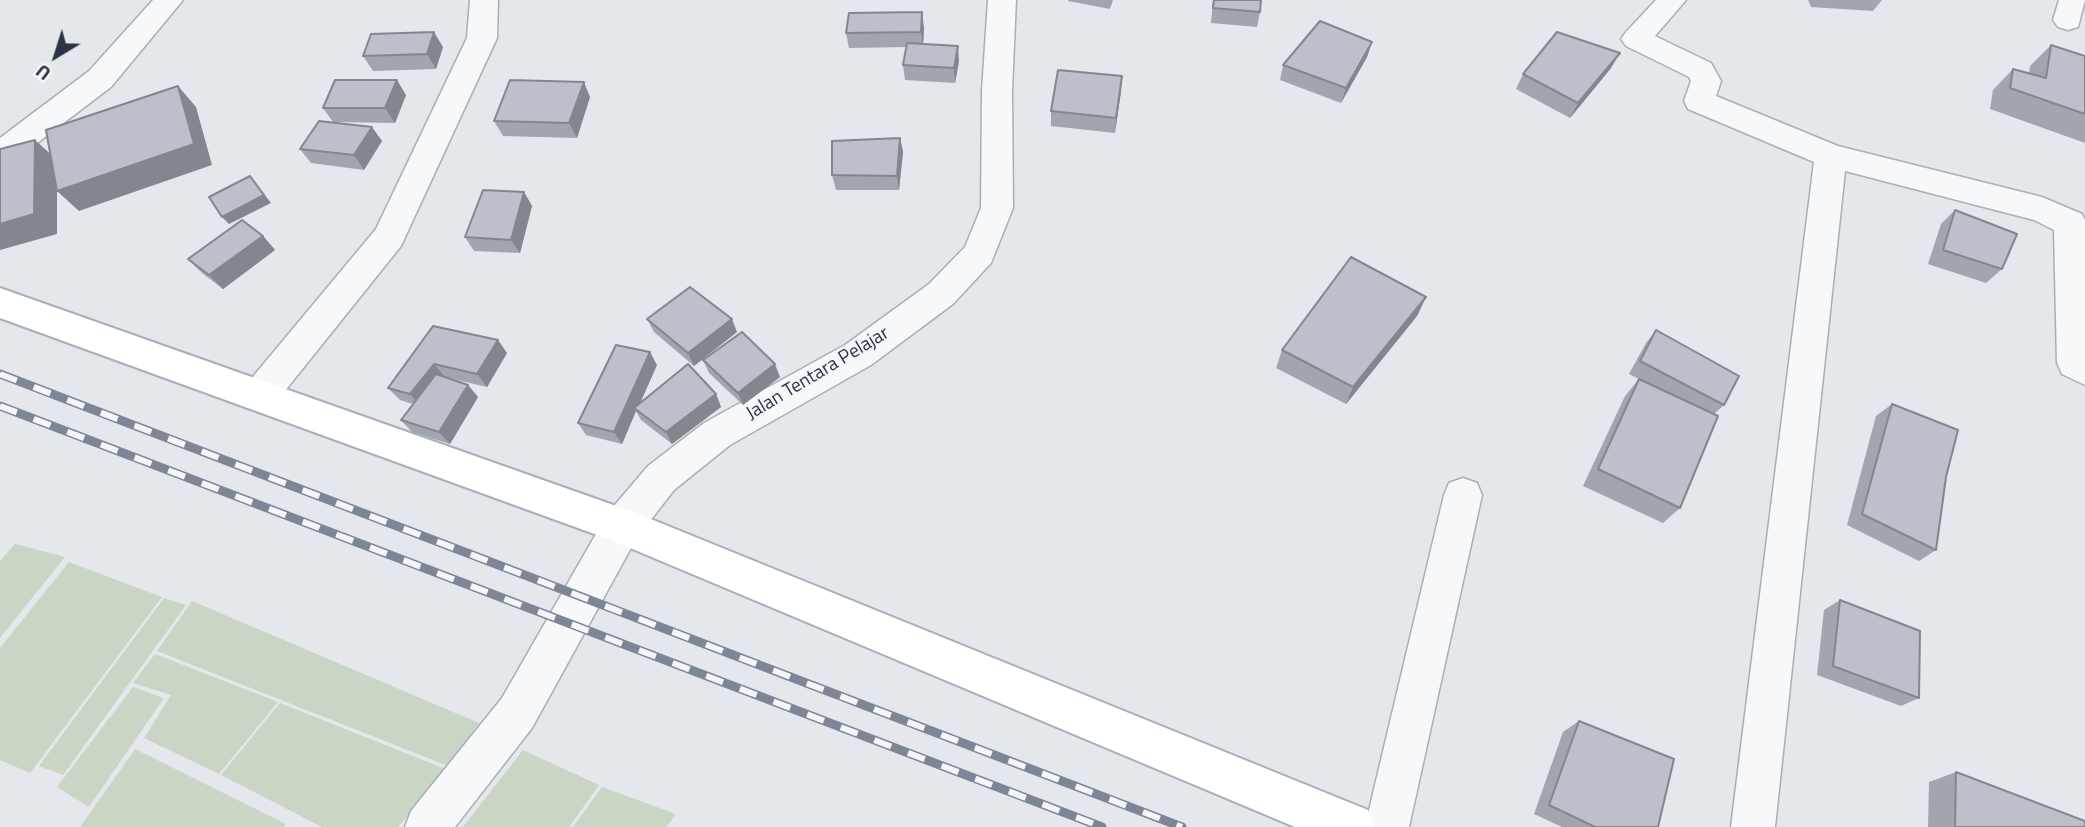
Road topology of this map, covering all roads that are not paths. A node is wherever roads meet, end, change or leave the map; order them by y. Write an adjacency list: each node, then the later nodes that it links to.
1 (169, 0): 5 (street)
2 (484, 0): 9 (street)
3 (1002, 0): 11 (street, Jalan Tentara Pelajar)
4 (1672, 0): 6 (street)
5 (0, 155)
6 (1831, 156): 8 (street); 15 (street)
7 (0, 303): 9 (street)
8 (2085, 370)
9 (259, 396): 11 (street)
10 (1463, 495): 14 (street)
11 (622, 526): 12 (street, Jalan Tentara Pelajar); 13 (street)
12 (427, 827)
13 (1351, 827)
14 (1387, 827)
15 (1753, 827)

